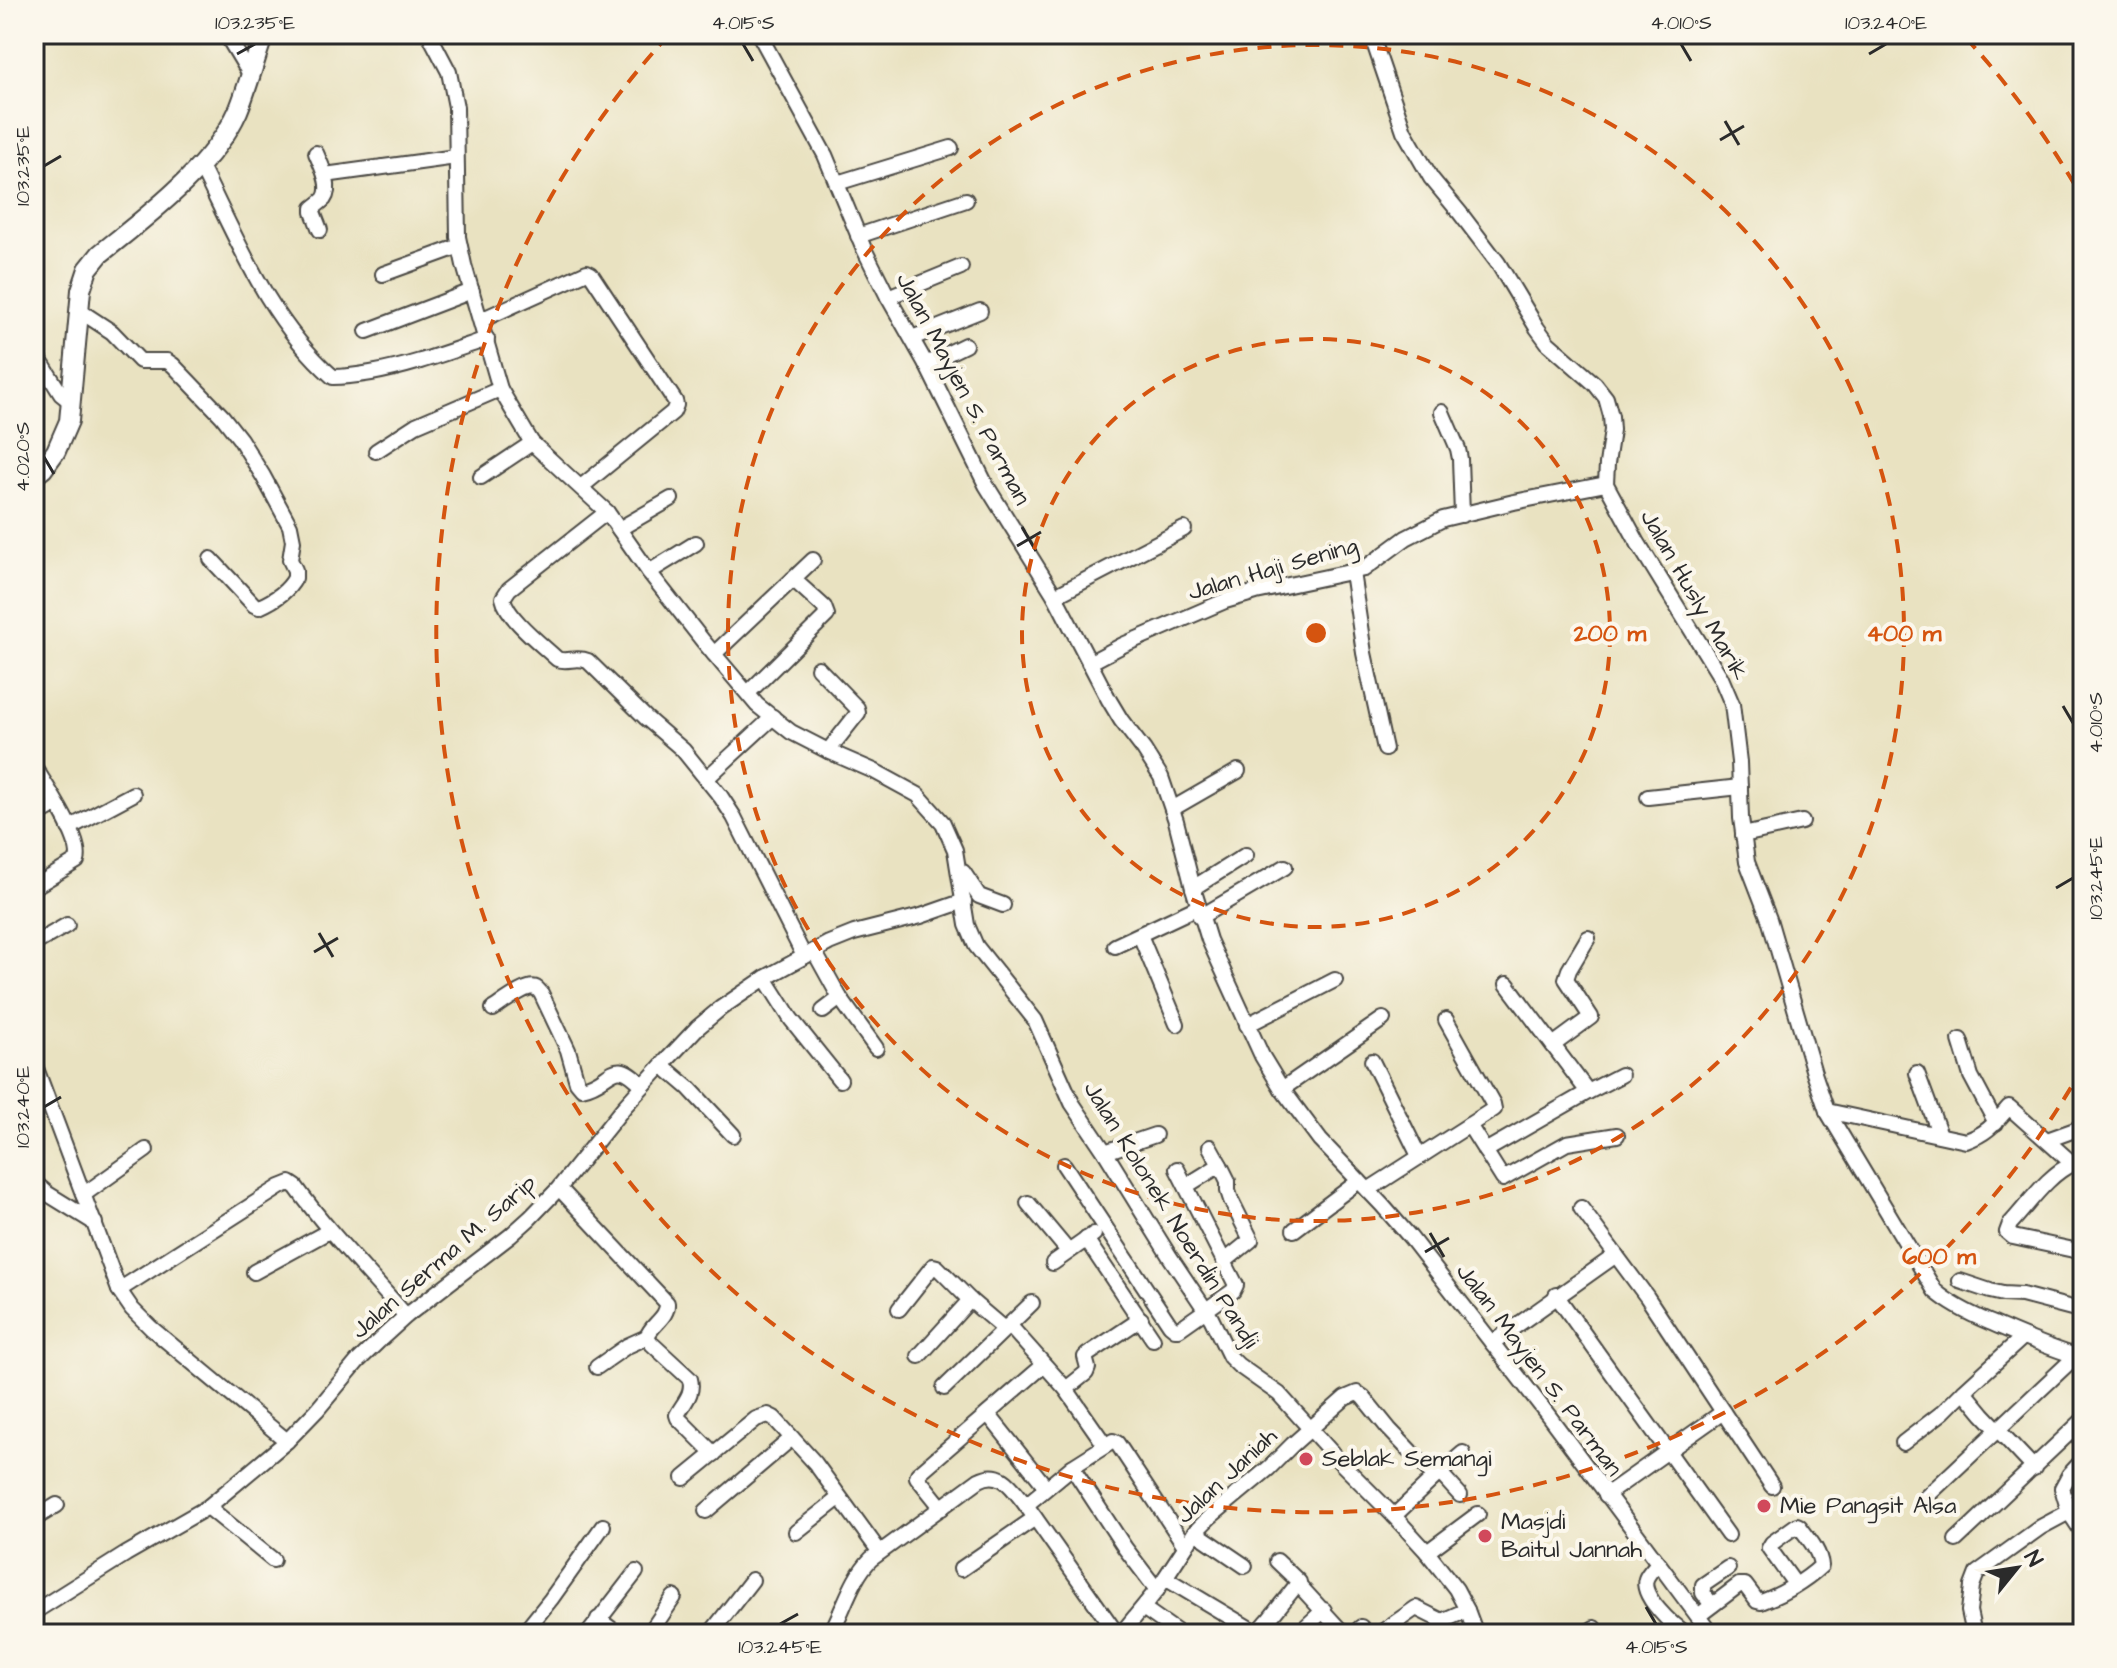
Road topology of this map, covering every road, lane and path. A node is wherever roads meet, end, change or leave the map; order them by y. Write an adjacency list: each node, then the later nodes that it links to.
1 (226, 34): 6 (street)
2 (264, 34): 6 (main road)
3 (429, 34): 9 (street)
4 (759, 34): 12 (street, Jalan Mayjen S. Parman)
5 (1371, 34): 37 (street)
6 (250, 74): 10 (main road)
7 (951, 148): 12 (street)
8 (316, 153): 11 (street)
9 (456, 157): 11 (street); 16 (street)
10 (201, 167): 21 (main road); 26 (street)
11 (325, 175): 14 (street)
12 (837, 183): 15 (street, Jalan Mayjen S. Parman)
13 (966, 200): 15 (street)
14 (320, 230)
15 (858, 236): 20 (street, Jalan Mayjen S. Parman)
16 (460, 246): 18 (street); 19 (street)
17 (961, 267): 20 (street)
18 (383, 274)
19 (472, 291): 23 (street); 24 (street)
20 (888, 297): 25 (street, Jalan Mayjen S. Parman)
21 (80, 311): 31 (main road); 45 (street)
22 (980, 311): 25 (street)
23 (481, 320): 26 (street); 38 (street)
24 (367, 331)
25 (912, 338): 29 (street, Jalan Mayjen S. Parman)
26 (487, 339): 30 (street)
27 (965, 345): 29 (street)
28 (34, 351): 31 (street)
29 (926, 364): 50 (street, Jalan Mayjen S. Parman)
30 (500, 389): 33 (street); 34 (street)
31 (71, 402): 35 (main road)
32 (1442, 412): 41 (street)
33 (532, 443): 36 (street); 38 (street)
34 (376, 451)
35 (34, 476)
36 (481, 477)
37 (1606, 484): 41 (street, Jalan Haji Sening); 61 (street, Jalan Husly Marik)
38 (581, 487): 40 (street)
39 (671, 499): 42 (street)
40 (607, 512): 42 (street); 60 (street)
41 (1462, 515): 48 (street, Jalan Haji Sening)
42 (619, 529): 47 (street)
43 (1184, 529): 50 (street)
44 (696, 543): 47 (street)
45 (211, 559)
46 (813, 560): 49 (street)
47 (649, 572): 51 (street)
48 (1352, 572): 52 (street, Jalan Haji Sening); 56 (street)
49 (793, 579): 51 (street); 54 (street)
50 (1055, 596): 52 (street, Jalan Mayjen S. Parman)
51 (714, 654): 54 (street)
52 (1089, 663): 65 (street, Jalan Mayjen S. Parman)
53 (818, 668): 57 (street)
54 (748, 693): 55 (street)
55 (773, 717): 57 (street); 60 (street)
56 (1385, 749)
57 (828, 751): 71 (street)
58 (34, 766): 64 (street)
59 (1238, 771): 65 (street)
60 (707, 778): 83 (street)
61 (1740, 787): 63 (street); 69 (street, Jalan Husly Marik)
62 (133, 794): 68 (street)
63 (1648, 797)
64 (56, 805): 66 (street); 68 (street)
65 (1172, 809): 74 (street, Jalan Mayjen S. Parman)
66 (34, 817)
67 (1802, 822): 69 (street)
68 (69, 828): 73 (street)
69 (1743, 835): 106 (street, Jalan Husly Marik)
70 (1246, 855): 74 (street)
71 (957, 861): 75 (street, Jalan Kolonek Noerdin Pandji); 76 (street)
72 (1285, 867): 77 (street)
73 (34, 887)
74 (1193, 888): 77 (street, Jalan Mayjen S. Parman)
75 (964, 901): 83 (street, Jalan Serma M. Sarip); 118 (street, Jalan Kolonek Noerdin Pandji)
76 (1003, 905)
77 (1199, 912): 79 (street); 93 (street, Jalan Mayjen S. Parman)
78 (67, 925): 81 (street)
79 (1140, 935): 82 (street); 92 (street)
80 (1588, 938): 95 (street)
81 (34, 944)
82 (1115, 946)
83 (809, 953): 84 (street, Jalan Serma M. Sarip); 87 (street)
84 (765, 978): 99 (street, Jalan Serma M. Sarip); 102 (street)
85 (1335, 980): 93 (street)
86 (1507, 984): 95 (street)
87 (840, 998): 89 (street); 96 (street)
88 (493, 1009): 103 (street)
89 (823, 1011)
90 (1383, 1019): 104 (street)
91 (1446, 1020): 108 (street)
92 (1177, 1024)
93 (1247, 1025): 104 (street, Jalan Mayjen S. Parman)
94 (1960, 1040): 107 (street)
95 (1553, 1045): 105 (street)
96 (876, 1048)
97 (1372, 1061): 119 (street)
98 (34, 1063): 128 (street)
99 (662, 1065): 103 (street, Jalan Serma M. Sarip); 110 (street)
100 (1917, 1073): 113 (street)
101 (1621, 1075): 105 (street)
102 (840, 1080)
103 (643, 1086): 127 (street, Jalan Serma M. Sarip)
104 (1282, 1089): 125 (street, Jalan Mayjen S. Parman)
105 (1588, 1092): 117 (street)
106 (1827, 1111): 113 (street); 154 (street, Jalan Husly Marik)
107 (1996, 1123): 113 (street); 114 (street)
108 (1469, 1125): 117 (street); 119 (street)
109 (2083, 1127): 114 (street)
110 (733, 1135)
111 (1155, 1135): 118 (street)
112 (1617, 1135): 117 (street)
113 (1940, 1135)
114 (2047, 1140): 122 (street)
115 (1210, 1147): 121 (street)
116 (146, 1150): 128 (street)
117 (1485, 1151)
118 (1105, 1152): 148 (street, Jalan Kolonek Noerdin Pandji)
119 (1419, 1156): 125 (street)
120 (1064, 1165): 132 (street)
121 (1220, 1165): 126 (street); 139 (street)
122 (2078, 1165): 137 (street)
123 (1177, 1169): 126 (street)
124 (34, 1182): 131 (street)
125 (1364, 1185): 133 (street); 156 (street, Jalan Mayjen S. Parman)
126 (1186, 1186): 139 (street)
127 (559, 1188): 150 (street, Jalan Serma M. Sarip); 153 (street)
128 (83, 1195): 131 (street)
129 (1028, 1203): 136 (street)
130 (1581, 1208): 138 (street)
131 (95, 1223): 143 (street)
132 (1104, 1227): 135 (street); 148 (street)
133 (1294, 1230)
134 (329, 1231): 141 (street); 143 (street); 150 (street)
135 (1086, 1239): 136 (street); 151 (street)
136 (1068, 1251): 140 (street)
137 (2083, 1252)
138 (1616, 1255): 144 (street); 164 (street)
139 (1225, 1261): 148 (street)
140 (1053, 1263)
141 (254, 1272)
142 (1960, 1281): 149 (street)
143 (119, 1290): 170 (street)
144 (1556, 1295): 156 (street); 173 (street)
145 (970, 1300): 147 (street); 152 (street); 157 (street)
146 (1032, 1303): 152 (street)
147 (899, 1309)
148 (1205, 1310): 167 (street, Jalan Kolonek Noerdin Pandji)
149 (2083, 1311)
150 (406, 1316): 170 (street, Jalan Serma M. Sarip)
151 (1141, 1319): 155 (street); 162 (street)
152 (1007, 1327): 159 (street); 161 (street)
153 (647, 1337): 160 (street); 175 (street)
154 (2023, 1337): 158 (street, Jalan Husly Marik); 163 (street)
155 (1153, 1339)
156 (1492, 1343): 184 (street, Jalan Mayjen S. Parman)
157 (919, 1356)
158 (2080, 1357): 168 (street)
159 (1044, 1365): 162 (street); 165 (street)
160 (597, 1367)
161 (944, 1388)
162 (1066, 1389): 172 (street)
163 (1964, 1391): 168 (street); 171 (street)
164 (1723, 1412): 173 (street); 181 (street)
165 (988, 1414): 182 (street); 190 (street)
166 (2083, 1420): 178 (street)
167 (1310, 1430): 179 (street, Jalan Janiah); 194 (street, Jalan Kolonek Noerdin Pandji); 199 (street, Jalan Janiah)
168 (1998, 1430): 178 (street); 186 (street)
169 (792, 1438): 175 (street); 185 (street); 191 (street)
170 (287, 1441): 189 (street, Jalan Serma M. Sarip)
171 (1903, 1443)
172 (1105, 1445): 177 (street); 203 (street)
173 (1667, 1452): 184 (street); 201 (street)
174 (1463, 1453): 179 (street)
175 (714, 1454): 180 (street)
176 (2083, 1460): 192 (street)
177 (1072, 1467): 182 (street); 214 (street)
178 (2034, 1468): 202 (street)
179 (1438, 1475): 183 (street); 194 (street)
180 (684, 1478)
181 (1772, 1486)
182 (1046, 1487): 188 (street)
183 (1460, 1495)
184 (1606, 1495): 208 (street, Jalan Mayjen S. Parman)
185 (839, 1498): 198 (street); 204 (street)
186 (1922, 1501)
187 (57, 1505): 196 (street)
188 (1026, 1505): 190 (street); 195 (street)
189 (208, 1507): 206 (street); 222 (street, Jalan Serma M. Sarip)
190 (942, 1508): 204 (street)
191 (706, 1511)
192 (2069, 1512): 200 (street); 243 (street)
193 (1478, 1514): 205 (street)
194 (1394, 1516): 205 (street, Jalan Kolonek Noerdin Pandji)
195 (1035, 1518): 211 (street); 232 (street)
196 (34, 1519)
197 (603, 1526): 226 (street)
198 (796, 1532)
199 (1195, 1532): 203 (street, Jalan Janiah); 209 (street)
200 (2083, 1533)
201 (1728, 1535)
202 (1956, 1540)
203 (1185, 1546): 214 (street, Jalan Janiah)
204 (879, 1551): 231 (street)
205 (1427, 1552): 221 (street, Jalan Kolonek Noerdin Pandji)
206 (273, 1560)
207 (1277, 1561): 215 (street)
208 (1658, 1563): 223 (street, Jalan Mayjen S. Parman); 241 (street)
209 (1245, 1566)
210 (1728, 1568): 218 (street)
211 (961, 1569)
212 (636, 1572): 224 (street)
213 (752, 1580): 230 (street)
214 (1161, 1584): 219 (street, Jalan Janiah); 225 (street)
215 (1298, 1584): 220 (street); 225 (street)
216 (1795, 1584): 218 (street)
217 (674, 1597): 229 (street)
218 (1712, 1605): 223 (street)
219 (1143, 1608): 232 (street, Jalan Janiah); 233 (street)
220 (1324, 1610): 235 (street); 236 (street)
221 (1467, 1610): 239 (street); 240 (street, Jalan Kolonek Noerdin Pandji)
222 (34, 1612)
223 (1698, 1616): 242 (street, Jalan Mayjen S. Parman)
224 (598, 1619): 227 (street); 228 (street)
225 (1267, 1622): 234 (street)
226 (523, 1634)
227 (588, 1634)
228 (618, 1634)
229 (649, 1634)
230 (710, 1634)
231 (830, 1634)
232 (1119, 1634)
233 (1180, 1634)
234 (1280, 1634)
235 (1298, 1634)
236 (1344, 1634)
237 (1354, 1634): 238 (street)
238 (1367, 1634)
239 (1379, 1634)
240 (1476, 1634)
241 (1686, 1634)
242 (1709, 1634)
243 (1974, 1634)

